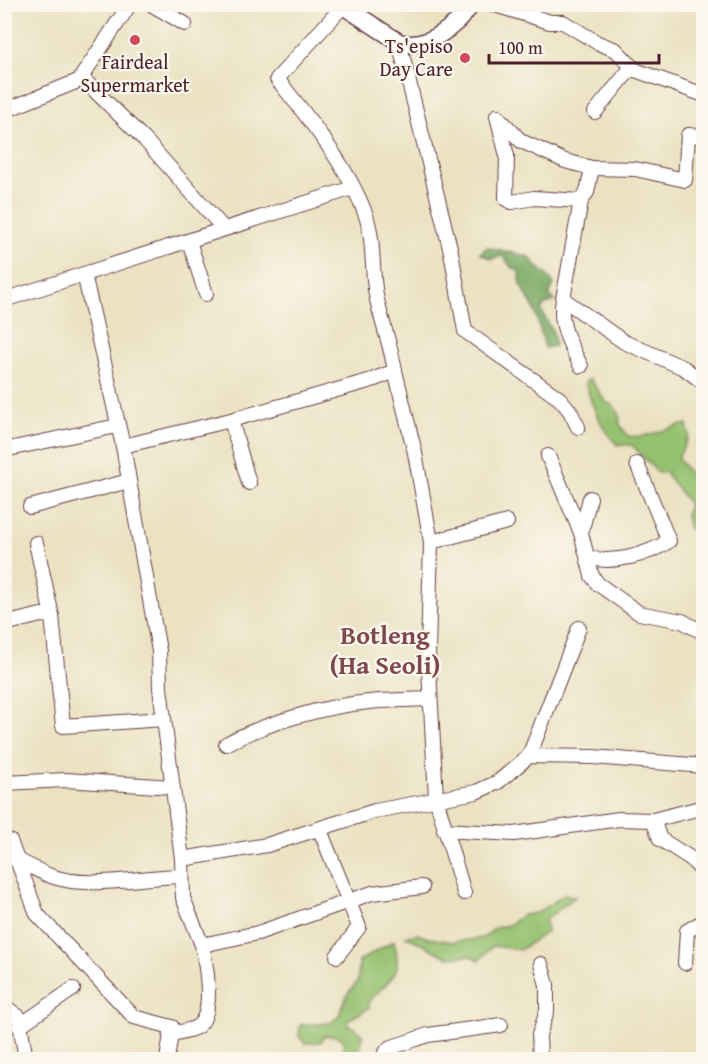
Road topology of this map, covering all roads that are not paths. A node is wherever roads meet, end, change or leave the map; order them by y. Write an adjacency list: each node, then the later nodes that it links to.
1 (130, 4): 9 (street)
2 (151, 4): 6 (street)
3 (472, 4): 7 (main road)
4 (492, 4): 8 (street)
5 (342, 5): 7 (main road); 15 (street)
6 (185, 24)
7 (399, 42): 28 (street)
8 (632, 67): 10 (street); 12 (street)
9 (83, 80): 11 (street); 17 (street)
10 (704, 95)
11 (4, 111)
12 (595, 112)
13 (704, 136): 14 (street)
14 (592, 168): 16 (street); 16 (street)
15 (353, 188): 17 (street); 24 (street)
16 (581, 201): 21 (street)
17 (224, 229): 18 (street)
18 (189, 241): 19 (street); 20 (street)
19 (84, 273): 22 (street); 27 (street)
20 (206, 294)
21 (563, 299): 23 (street); 25 (street)
22 (4, 300)
23 (581, 366)
24 (395, 371): 26 (street); 39 (street)
25 (704, 383)
26 (231, 420): 29 (street); 34 (street)
27 (117, 426): 29 (street); 30 (street)
28 (578, 427)
29 (123, 446): 33 (street)
30 (4, 450)
31 (548, 456): 38 (street)
32 (637, 464): 41 (street)
33 (129, 481): 36 (street); 47 (street)
34 (249, 483)
35 (590, 498): 38 (street)
36 (30, 507)
37 (507, 522): 39 (street)
38 (581, 533): 41 (street)
39 (431, 542): 46 (street)
40 (36, 543): 42 (street)
41 (589, 558): 45 (street)
42 (52, 616): 43 (street); 47 (street)
43 (4, 624)
44 (579, 628): 49 (street)
45 (704, 633)
46 (430, 699): 48 (street); 53 (street)
47 (164, 719): 52 (street)
48 (226, 744)
49 (529, 756): 50 (street); 53 (street)
50 (704, 766)
51 (4, 783): 52 (street)
52 (172, 787): 60 (street)
53 (436, 798): 56 (street); 57 (street)
54 (704, 807): 55 (street)
55 (653, 820): 57 (street); 61 (street)
56 (320, 830): 60 (street); 65 (street)
57 (444, 831): 64 (street)
58 (10, 841): 59 (street)
59 (10, 857): 62 (street); 75 (street)
60 (182, 859): 62 (street)
61 (704, 873)
62 (182, 876): 67 (street)
63 (422, 886): 65 (street)
64 (464, 893)
65 (349, 900): 67 (street); 68 (street)
66 (704, 921): 69 (street)
67 (202, 945): 75 (street)
68 (337, 956)
69 (685, 963)
70 (541, 964): 79 (street)
71 (73, 989): 74 (street)
72 (4, 1006): 74 (street)
73 (501, 1025): 78 (street)
74 (19, 1026): 76 (street)
75 (171, 1034): 77 (street)
76 (26, 1059)
77 (167, 1059)
78 (381, 1059)
79 (540, 1059)

